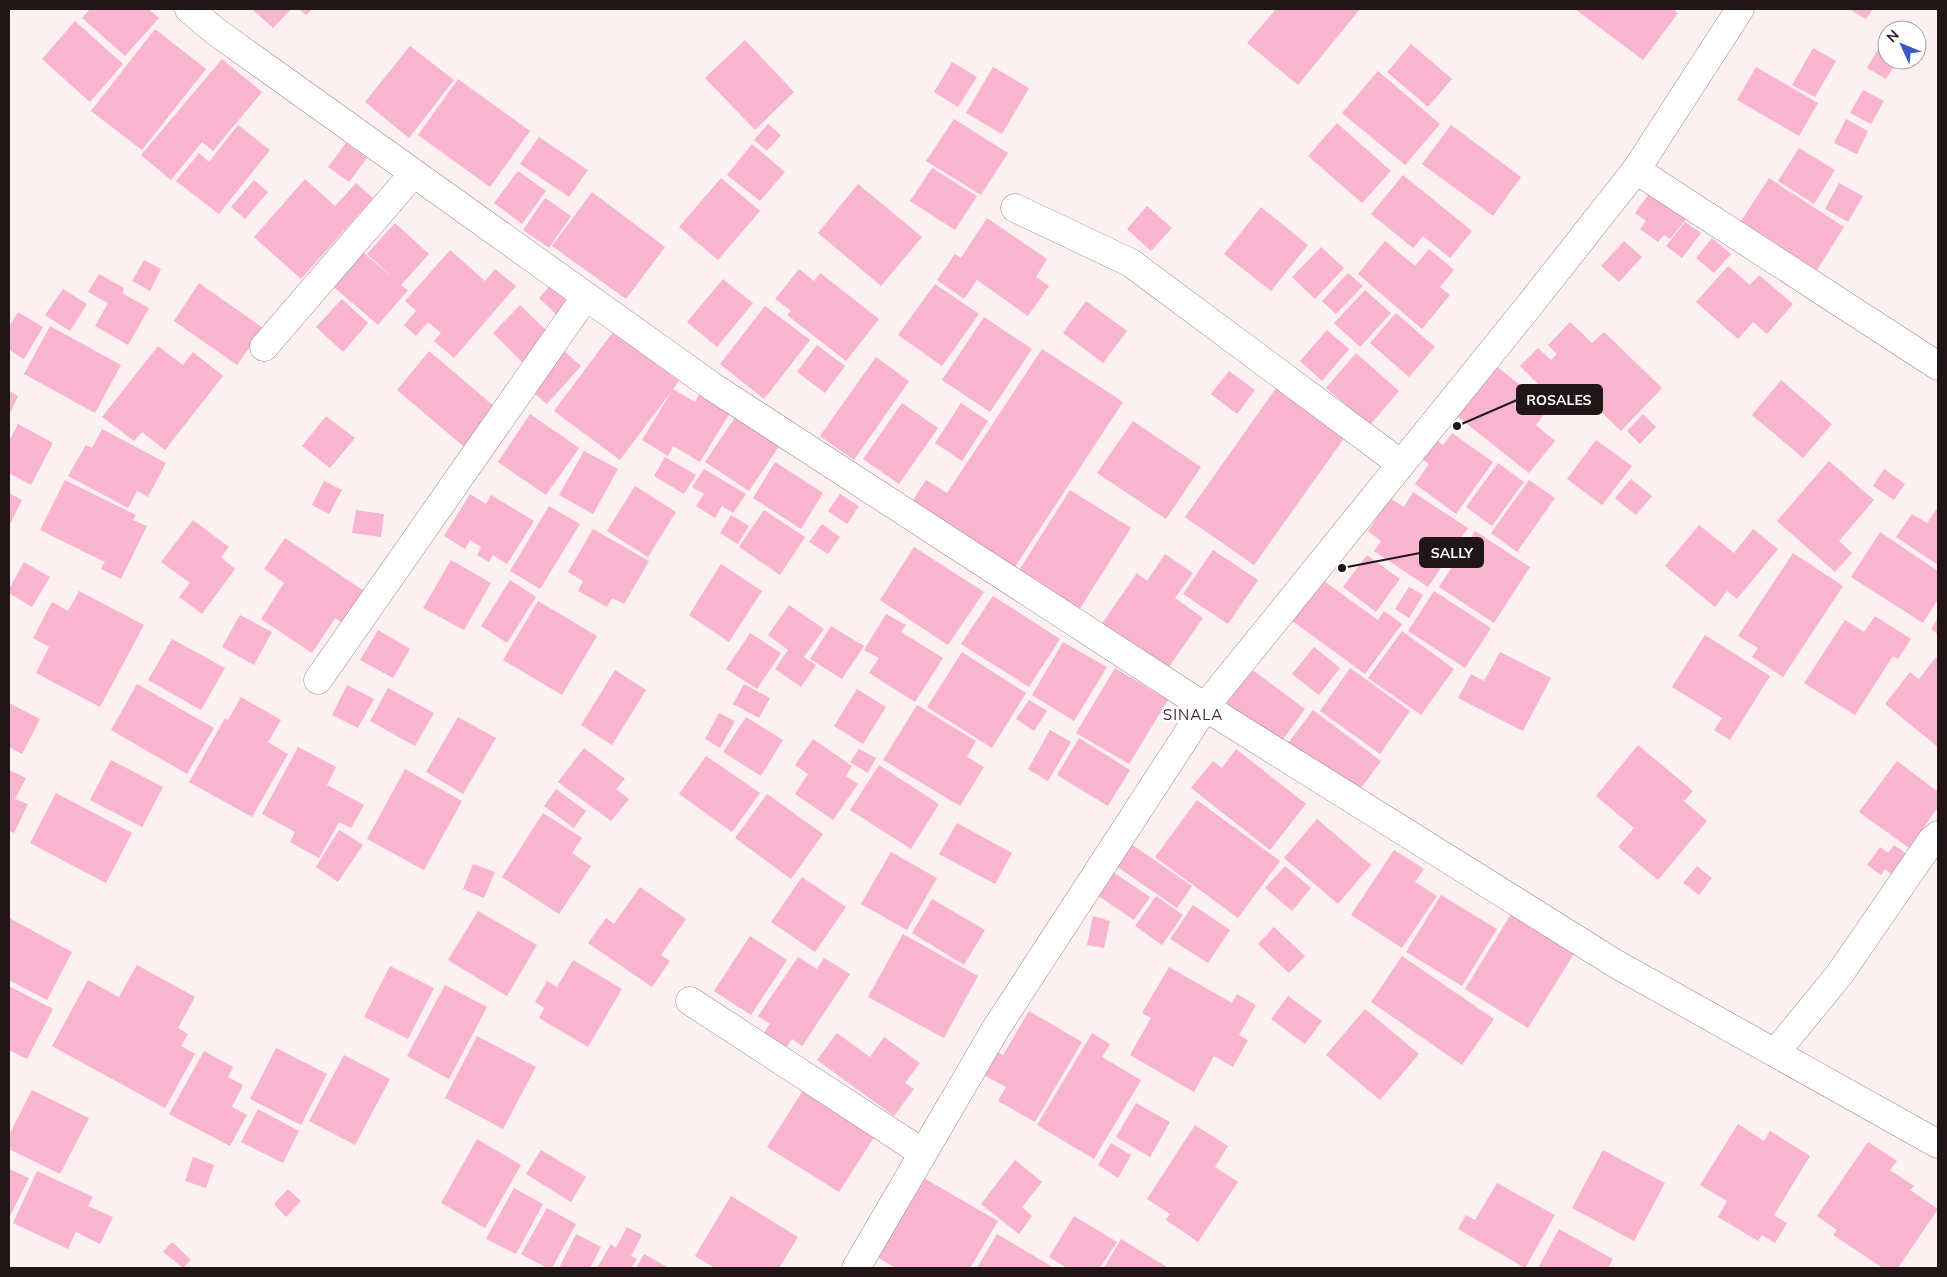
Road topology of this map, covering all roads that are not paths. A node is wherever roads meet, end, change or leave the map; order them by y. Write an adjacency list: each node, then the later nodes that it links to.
1 (190, 9): 4 (street)
2 (1740, 9): 3 (street)
3 (1636, 170): 8 (street); 9 (street)
4 (413, 174): 6 (street); 7 (street)
5 (1015, 208): 9 (street)
6 (586, 296): 10 (street); 11 (street)
7 (264, 347)
8 (1938, 366)
9 (1401, 464): 11 (street)
10 (318, 680)
11 (1205, 708): 14 (street); 16 (street)
12 (1938, 835): 14 (street)
13 (690, 1001): 16 (street)
14 (1775, 1053): 15 (street)
15 (1938, 1144)
16 (923, 1153): 17 (street)
17 (856, 1268)

